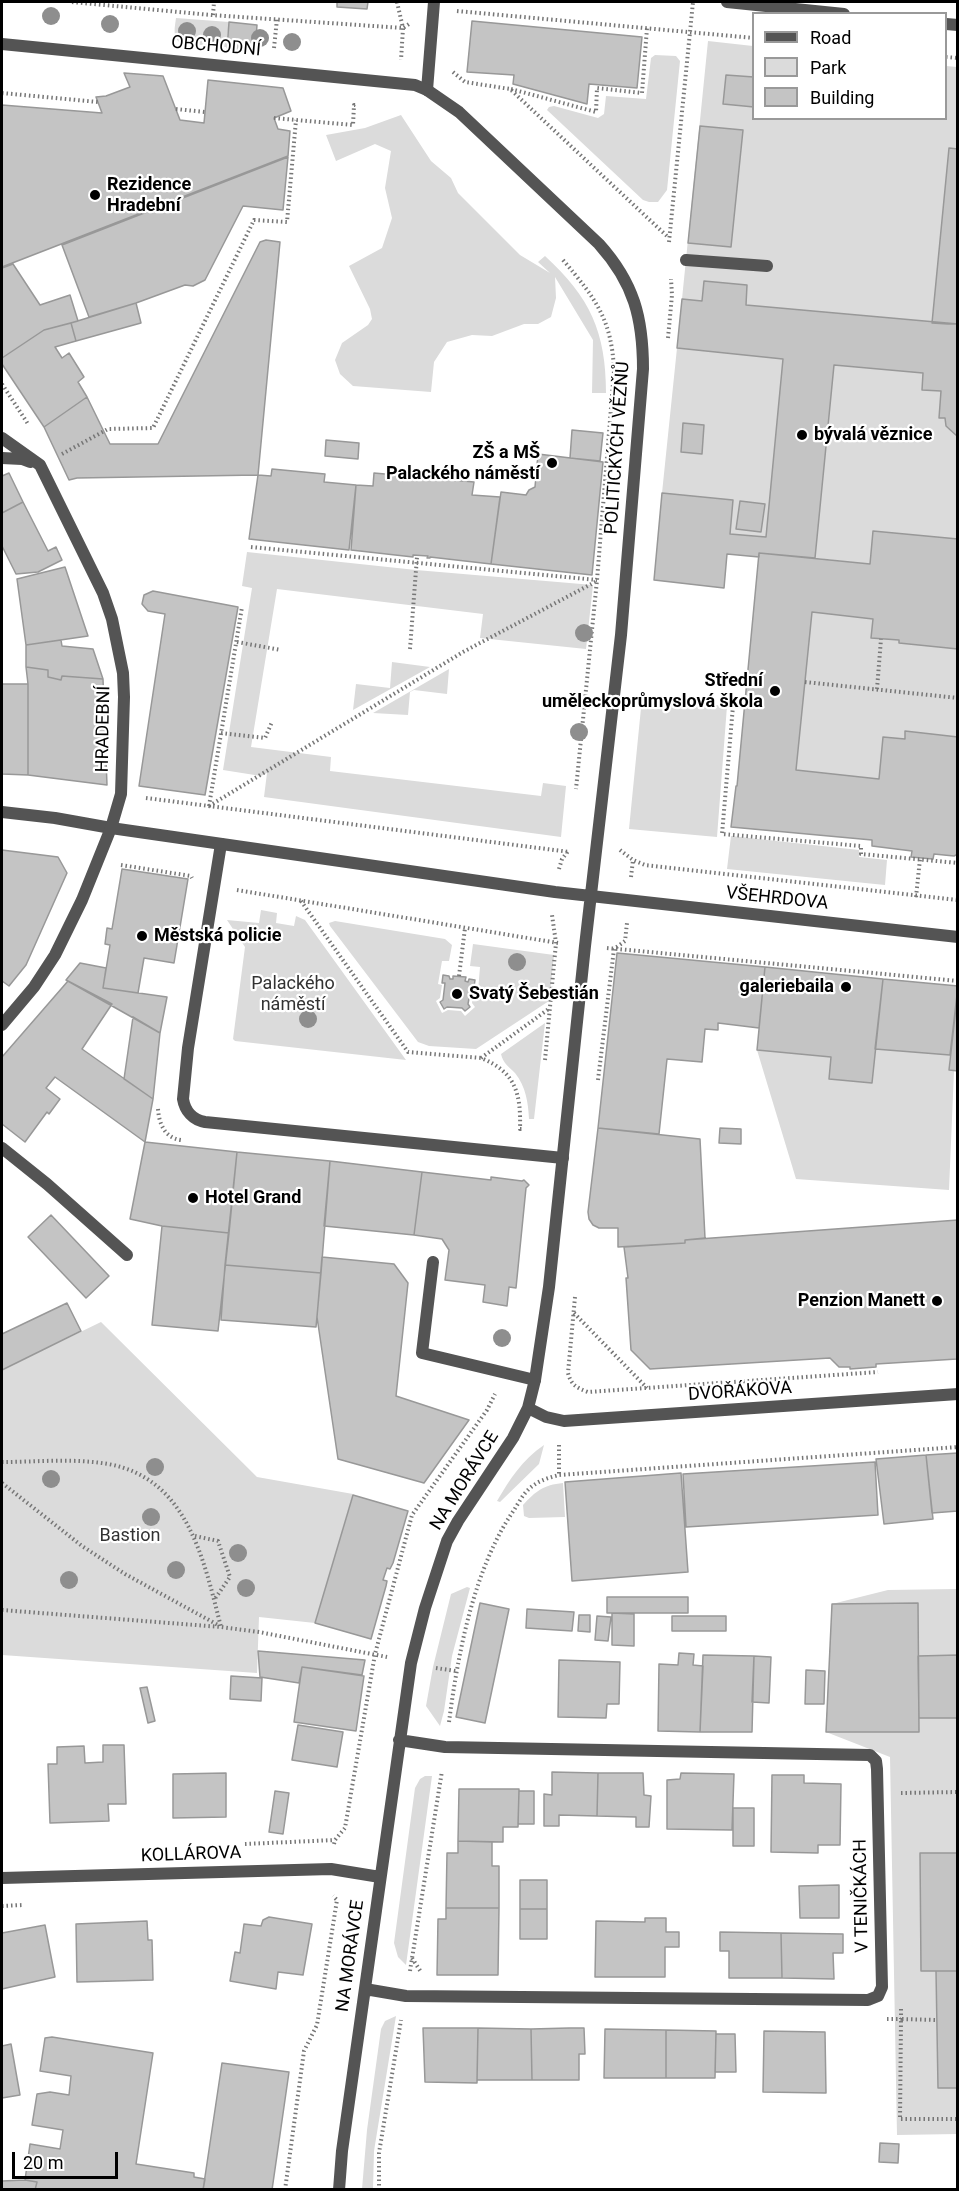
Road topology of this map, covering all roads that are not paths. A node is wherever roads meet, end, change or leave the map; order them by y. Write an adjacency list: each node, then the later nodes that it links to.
1 (727, 2): 3 (street)
2 (435, 5): 5 (street)
3 (824, 12)
4 (2, 44): 5 (street, OBCHODNÍ)
5 (427, 90): 14 (street, POLITICKÝCH VĚZŇŮ)
6 (686, 260): 7 (street)
7 (767, 266)
8 (2, 438): 10 (street, HRADEBNÍ)
9 (2, 458): 10 (street)
10 (40, 465): 12 (street, HRADEBNÍ)
11 (2, 812): 12 (street)
12 (111, 828): 13 (street); 16 (street, HRADEBNÍ)
13 (221, 844): 14 (street); 18 (street)
14 (592, 896): 15 (street, VŠEHRDOVA); 18 (street, NA MORÁVCE)
15 (957, 937)
16 (2, 1025)
17 (2, 1148): 19 (street)
18 (563, 1158): 21 (street, NA MORÁVCE)
19 (127, 1255)
20 (433, 1262): 21 (street)
21 (535, 1380): 23 (street, NA MORÁVCE)
22 (957, 1394): 23 (street, DVOŘÁKOVA)
23 (528, 1408): 24 (street, NA MORÁVCE)
24 (399, 1740): 25 (street, NA MORÁVCE); 27 (street, V TENIČKÁCH)
25 (380, 1877): 26 (street, KOLLÁROVA); 27 (street, NA MORÁVCE)
26 (2, 1878)
27 (365, 1989): 28 (street, NA MORÁVCE)
28 (339, 2190)

